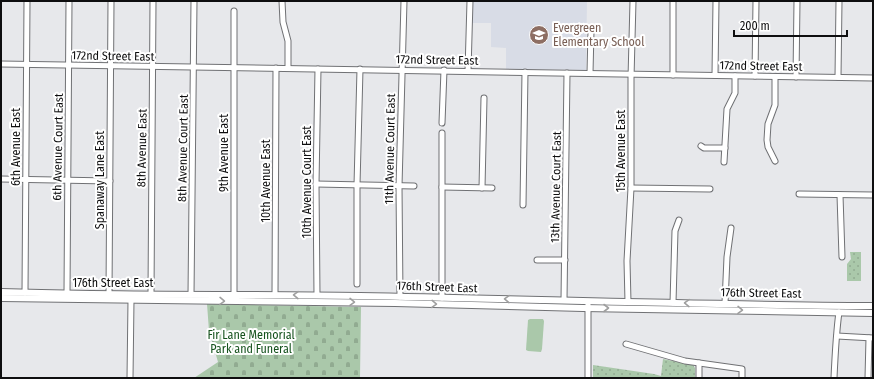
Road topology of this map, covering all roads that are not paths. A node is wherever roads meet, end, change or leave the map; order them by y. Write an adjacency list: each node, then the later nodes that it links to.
1 (27, 1): 18 (street, 6th Avenue East)
2 (69, 1): 19 (street, 6th Avenue Court East)
3 (111, 1): 20 (street, Spanaway Lane East)
4 (153, 1): 21 (street, 8th Avenue East)
5 (194, 1): 22 (street, 8th Avenue Court East)
6 (282, 1): 25 (street)
7 (404, 1): 28 (street, 11th Avenue Court East)
8 (470, 1): 30 (street)
9 (633, 1): 34 (street, 15th Avenue East)
10 (673, 1): 35 (street)
11 (716, 1): 36 (street)
12 (756, 1): 38 (street)
13 (798, 1): 40 (street)
14 (839, 1): 41 (street)
15 (234, 11): 23 (street, 9th Avenue East)
16 (591, 31): 33 (street)
17 (1, 64): 18 (street, 172nd Street East)
18 (26, 64): 19 (street, 172nd Street East); 51 (street, 6th Avenue East)
19 (69, 65): 20 (street, 172nd Street East); 52 (street, 6th Avenue Court East)
20 (111, 66): 21 (street, 172nd Street East); 53 (street, Spanaway Lane East)
21 (152, 66): 22 (street, 172nd Street East); 76 (street, 8th Avenue East)
22 (194, 66): 23 (street, 172nd Street East); 78 (street, 8th Avenue Court East)
23 (235, 67): 24 (street, 172nd Street East); 79 (street, 9th Avenue East)
24 (276, 68): 25 (street, 172nd Street East); 80 (street, 10th Avenue East)
25 (288, 68): 26 (street, 172nd Street East)
26 (318, 69): 27 (street, 172nd Street East); 54 (street, 10th Avenue Court East)
27 (360, 69): 28 (street, 172nd Street East); 55 (street)
28 (402, 70): 29 (street, 172nd Street East); 56 (street, 11th Avenue Court East)
29 (444, 70): 30 (street, 172nd Street East); 44 (street)
30 (468, 71): 31 (street, 172nd Street East)
31 (525, 72): 32 (street, 172nd Street East); 66 (street)
32 (567, 73): 33 (street, 172nd Street East); 71 (street, 13th Avenue Court East)
33 (590, 73): 34 (street, 172nd Street East)
34 (632, 74): 35 (street, 172nd Street East); 61 (street, 15th Avenue East)
35 (673, 75): 36 (street, 172nd Street East)
36 (715, 75): 37 (street, 172nd Street East)
37 (735, 76): 38 (street, 172nd Street East); 47 (street)
38 (755, 76): 39 (street, 172nd Street East)
39 (775, 76): 40 (street, 172nd Street East); 49 (street)
40 (796, 77): 41 (street, 172nd Street East)
41 (838, 77): 42 (street, 172nd Street East)
42 (873, 78)
43 (484, 98): 59 (street)
44 (442, 123)
45 (442, 133): 58 (street)
46 (701, 146): 47 (street)
47 (725, 148): 48 (street)
48 (724, 162)
49 (775, 162)
50 (1, 179): 51 (street)
51 (26, 179): 52 (street); 73 (street, 6th Avenue East)
52 (68, 180): 53 (street); 74 (street, 6th Avenue Court East)
53 (110, 181): 75 (street, Spanaway Lane East)
54 (316, 184): 55 (street); 81 (street, 10th Avenue Court East)
55 (357, 185): 56 (street); 72 (street)
56 (399, 186): 57 (street); 82 (street, 11th Avenue Court East)
57 (414, 186)
58 (442, 188): 59 (street); 83 (street)
59 (482, 188): 60 (street)
60 (492, 188)
61 (631, 188): 62 (street); 89 (street, 15th Avenue East)
62 (710, 189)
63 (799, 194): 64 (street)
64 (840, 194): 65 (street); 69 (street)
65 (873, 195)
66 (523, 205)
67 (679, 220): 90 (street)
68 (731, 228): 91 (street)
69 (842, 257)
70 (537, 260): 71 (street)
71 (565, 260): 87 (street, 13th Avenue Court East)
72 (357, 284)
73 (25, 293): 74 (main road, 176th Street East); 77 (main road, 176th Street East)
74 (66, 294): 75 (main road, 176th Street East)
75 (109, 294): 76 (main road, 176th Street East)
76 (151, 294): 78 (main road, 176th Street East); 84 (main road)
77 (1, 295): 84 (main road, 176th Street East)
78 (191, 295): 79 (main road, 176th Street East); 86 (main road)
79 (234, 295): 80 (main road, 176th Street East)
80 (275, 295): 81 (main road, 176th Street East, one-way to 80)
81 (317, 295): 82 (main road, 176th Street East)
82 (400, 296): 83 (main road, 176th Street East); 88 (main road)
83 (442, 298): 87 (main road, 176th Street East, one-way to 83)
84 (121, 300): 85 (main road, 176th Street East)
85 (131, 300): 86 (main road, 176th Street East); 104 (street)
86 (163, 300): 88 (main road, 176th Street East, one-way to 88)
87 (564, 300): 92 (main road, 176th Street East); 93 (main road)
88 (367, 302): 93 (main road, 176th Street East, one-way to 93)
89 (628, 302): 90 (main road, 176th Street East); 92 (main road, 176th Street East)
90 (673, 303): 94 (main road, 176th Street East, one-way to 90)
91 (725, 303): 94 (main road, 176th Street East); 95 (main road, 176th Street East)
92 (588, 305): 93 (main road, 176th Street East); 94 (main road, 176th Street East, one-way to 94); 105 (street)
93 (518, 306)
94 (701, 306): 97 (main road, 176th Street East, one-way to 97)
95 (828, 306): 96 (main road, 176th Street East); 97 (main road)
96 (871, 306): 98 (main road)
97 (796, 312): 98 (main road, 176th Street East)
98 (839, 312): 99 (main road, 176th Street East); 100 (street)
99 (873, 312)
100 (837, 336): 101 (street); 108 (street)
101 (871, 338): 109 (street)
102 (626, 344): 103 (street)
103 (699, 363): 106 (street); 107 (street)
104 (130, 378)
105 (588, 378)
106 (699, 378)
107 (742, 378)
108 (834, 378)
109 (868, 378)

